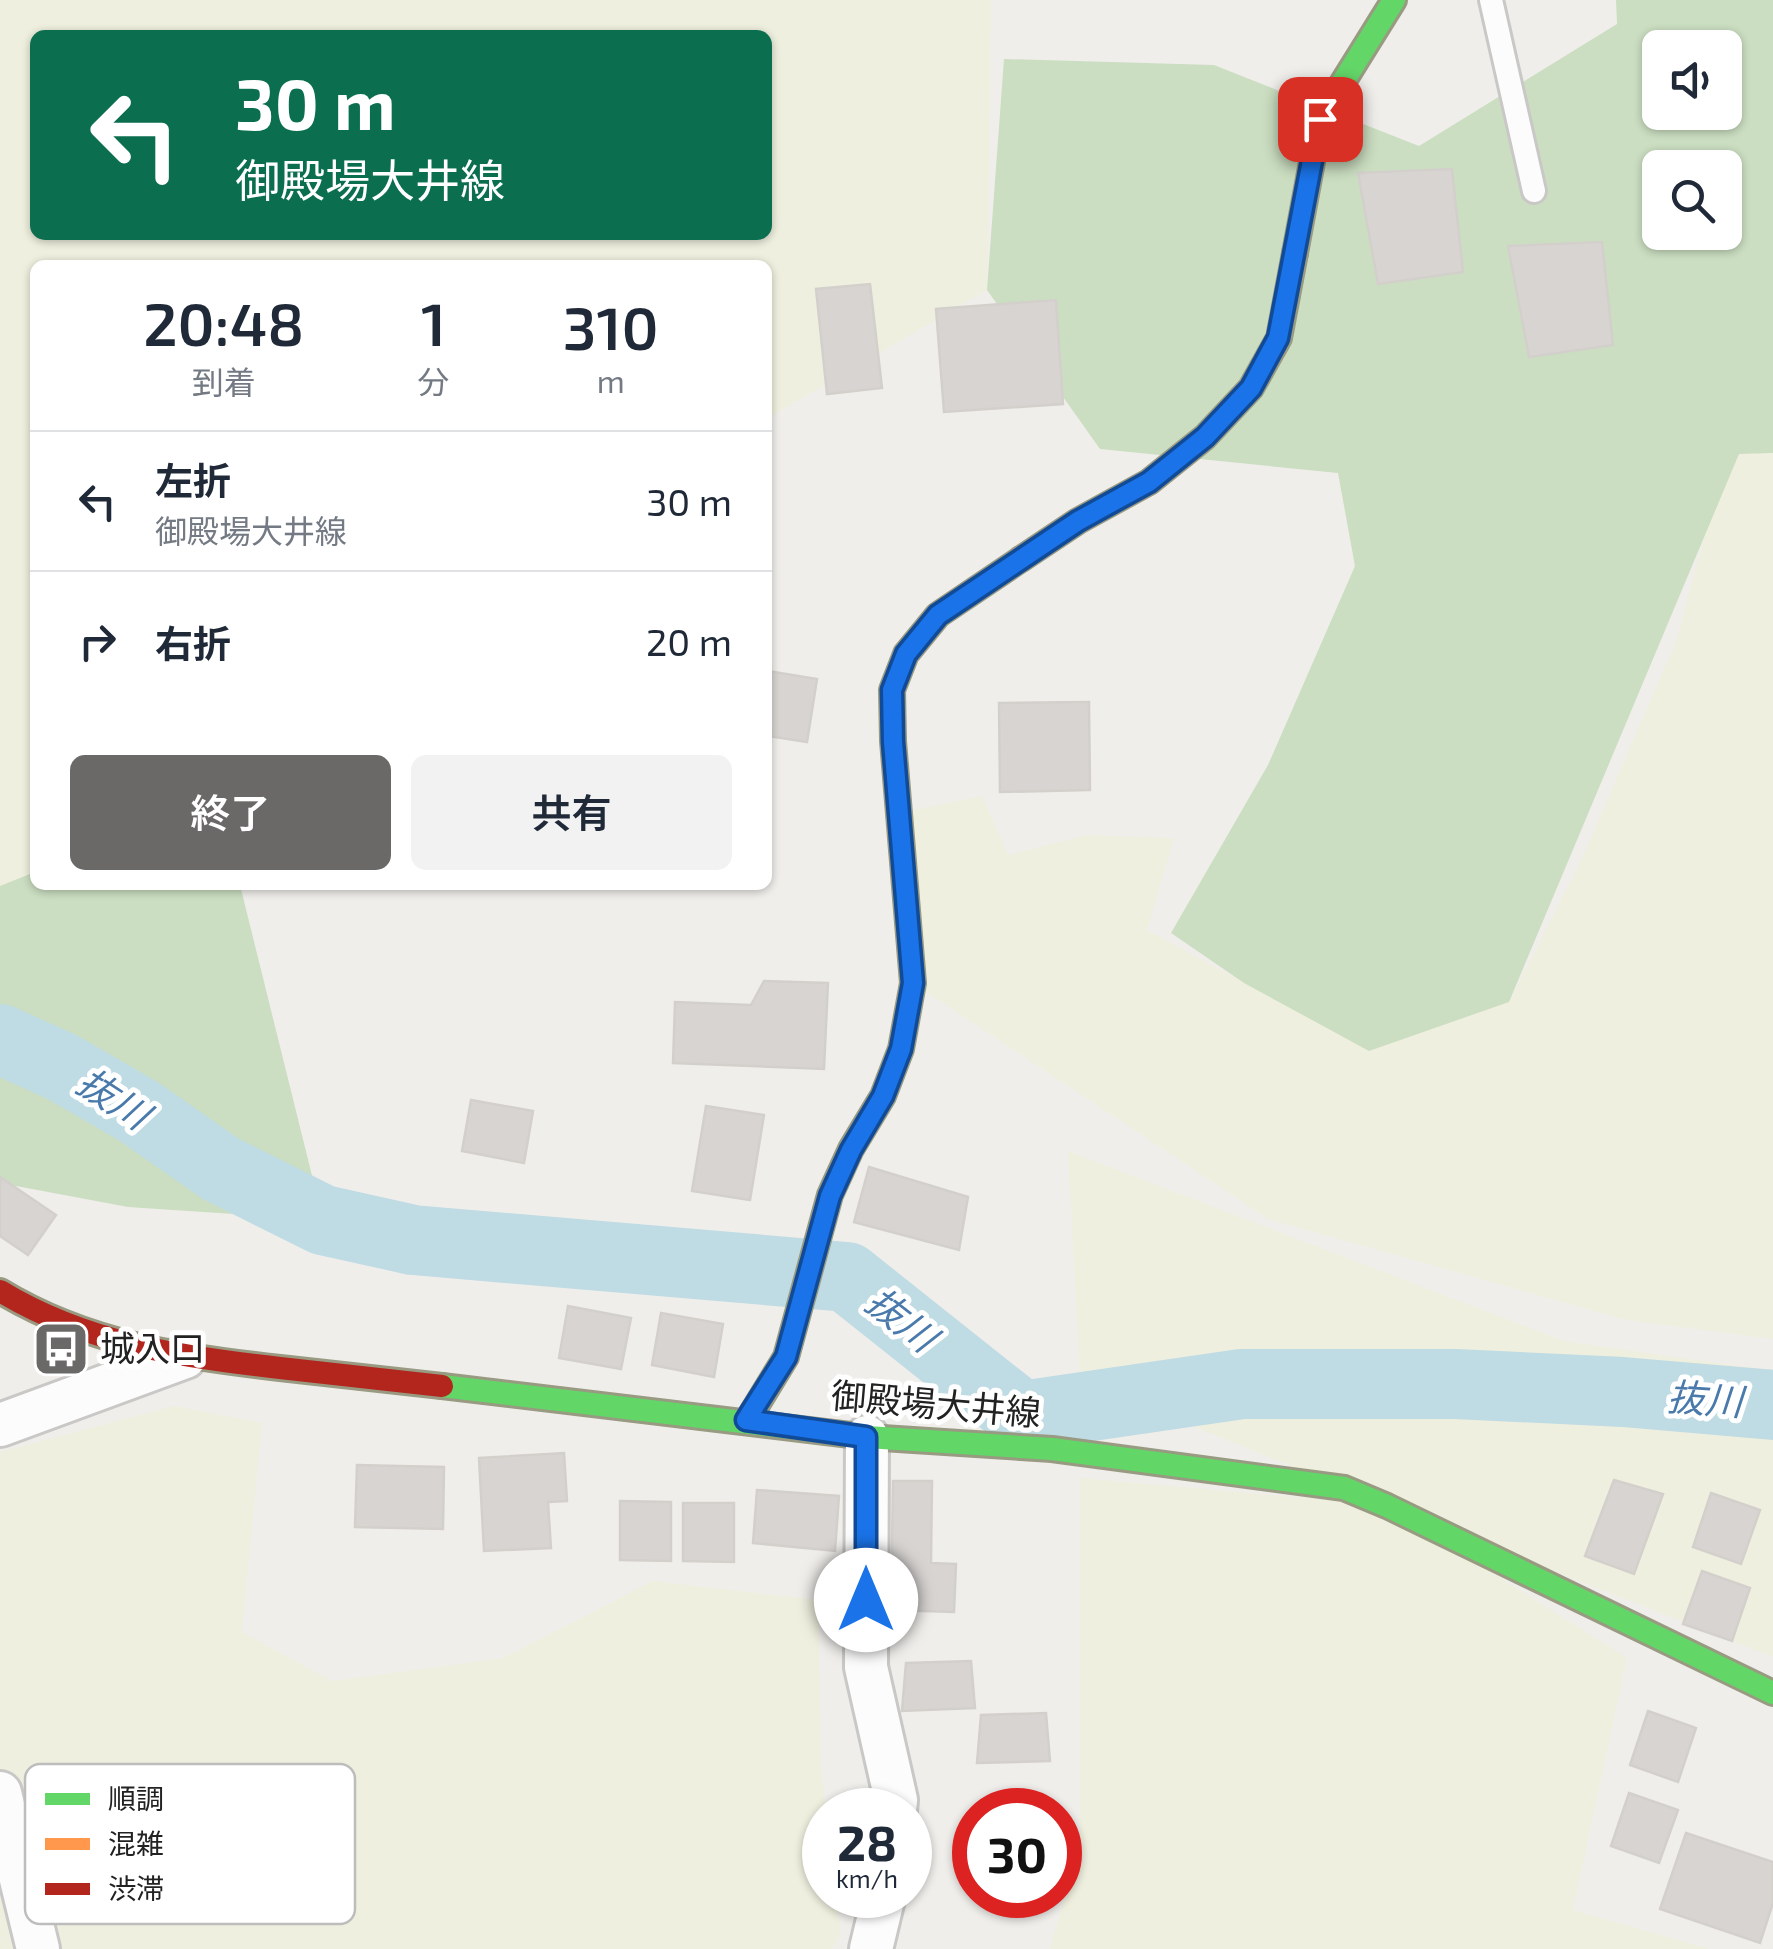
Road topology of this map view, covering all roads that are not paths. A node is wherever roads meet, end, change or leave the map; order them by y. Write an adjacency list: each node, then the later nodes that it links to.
1 (1394, 0): 6 (main road)
2 (1491, 0): 3 (lane)
3 (1534, 191)
4 (0, 1292): 5 (main road, 御殿場大井線)
5 (185, 1357): 6 (main road, 御殿場大井線); 7 (street)
6 (746, 1420): 8 (main road, 御殿場大井線)
7 (0, 1424)
8 (866, 1437): 9 (main road, 御殿場大井線); 10 (street)
9 (1773, 1693)
10 (893, 1788)
11 (0, 1792): 12 (street)
12 (25, 1895)
13 (878, 1918): 16 (street)
14 (32, 1924): 15 (street)
15 (38, 1949)
16 (871, 1949)

